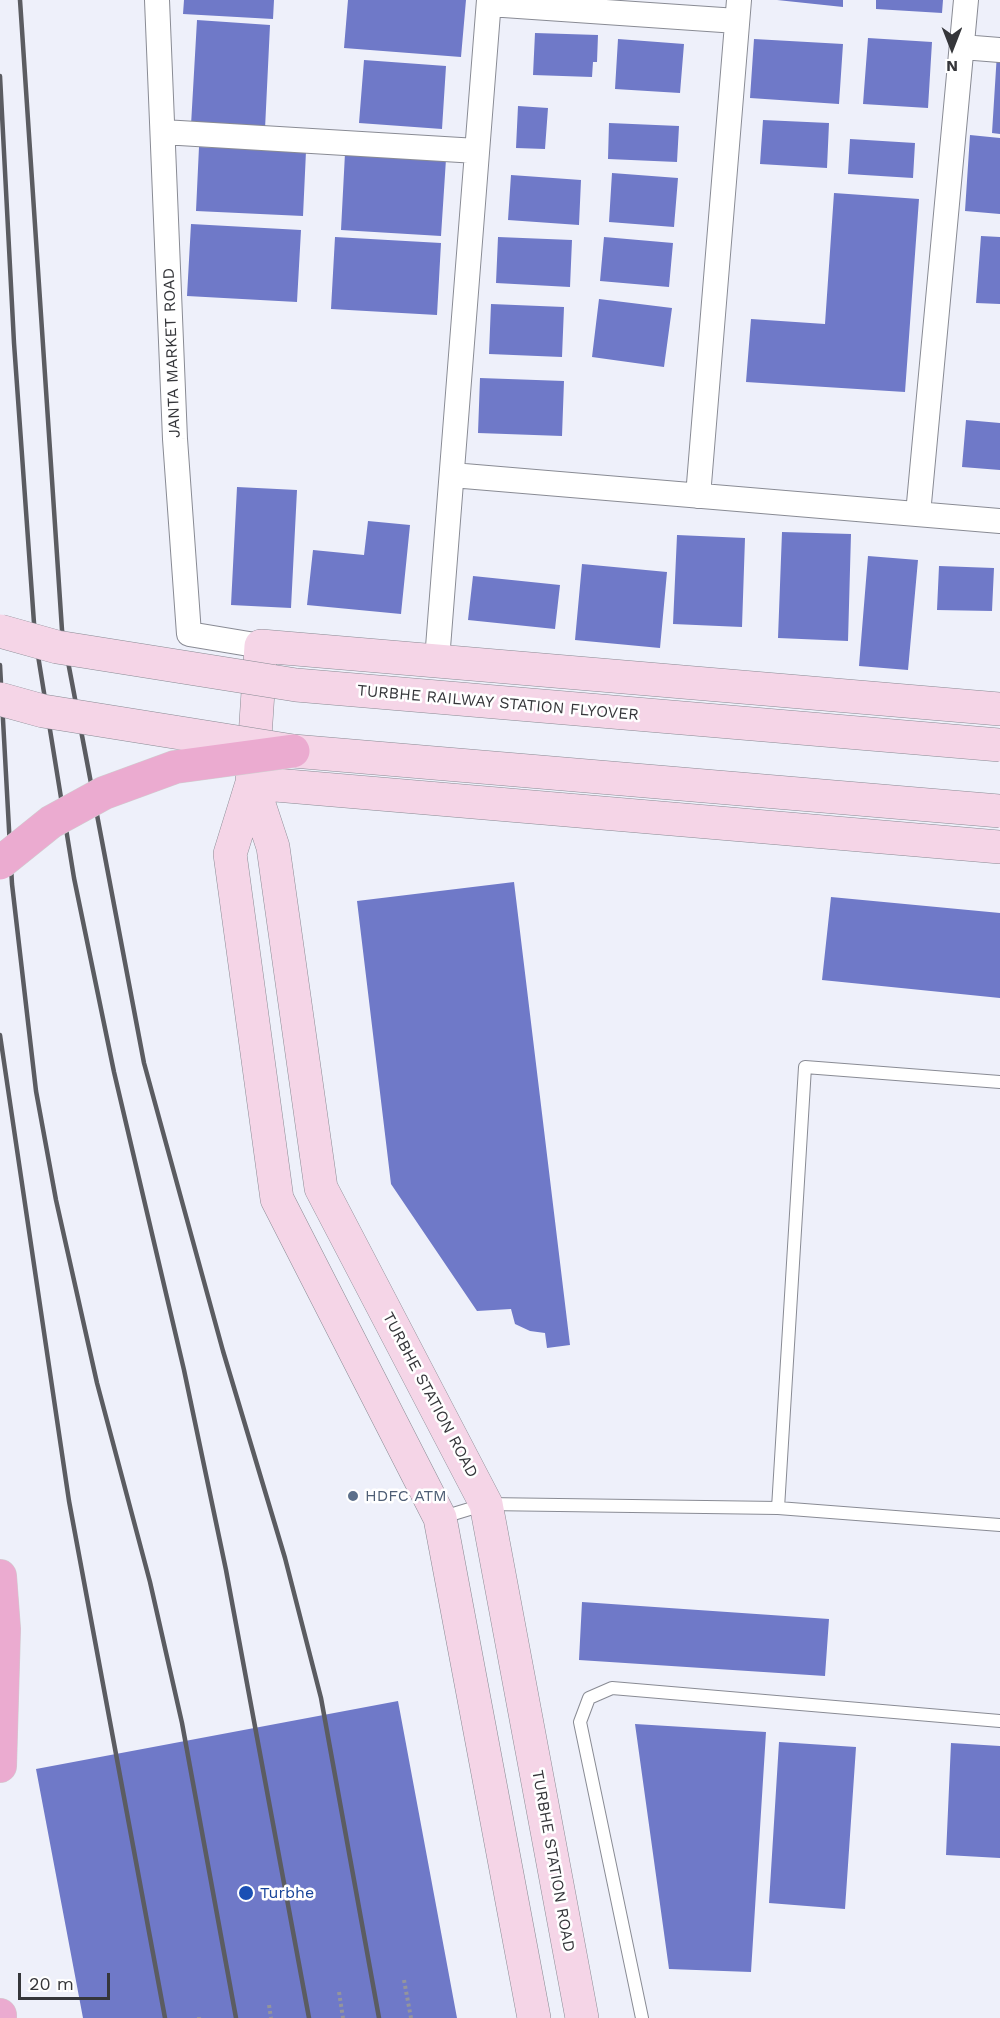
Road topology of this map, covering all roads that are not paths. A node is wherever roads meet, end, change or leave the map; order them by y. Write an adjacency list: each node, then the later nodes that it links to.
1 (157, 0): 7 (street, JANTA MARKET ROAD)
2 (966, 0): 5 (street)
3 (489, 2): 4 (street); 8 (street)
4 (738, 10): 10 (street)
5 (962, 47): 6 (street); 11 (street)
6 (1000, 50)
7 (163, 132): 8 (street); 14 (street, JANTA MARKET ROAD)
8 (477, 151): 9 (street)
9 (452, 475): 10 (street); 15 (street)
10 (698, 496): 11 (street)
11 (918, 514): 12 (street)
12 (1000, 521)
13 (0, 631): 18 (main road, TURBHE RAILWAY STATION FLYOVER, bridge)
14 (261, 646): 15 (main road); 20 (main road, TURBHE STATION ROAD)
15 (437, 660): 17 (main road)
16 (0, 699): 19 (main road, bridge)
17 (1000, 709)
18 (1000, 745)
19 (293, 751): 21 (main road, bridge); 23 (main road, bridge)
20 (252, 783): 22 (main road); 25 (main road, TURBHE STATION ROAD); 27 (main road, TURBHE STATION ROAD)
21 (1000, 811)
22 (1000, 847)
23 (0, 863)
24 (1000, 1082): 26 (lane)
25 (486, 1503): 26 (lane); 27 (lane); 32 (main road, TURBHE STATION ROAD)
26 (778, 1508): 28 (lane)
27 (440, 1518): 33 (main road, TURBHE STATION ROAD)
28 (1000, 1525)
29 (0, 1576): 31 (main road)
30 (1000, 1721): 36 (lane)
31 (0, 1766)
32 (557, 1882): 33 (main road); 35 (main road, TURBHE STATION ROAD)
33 (511, 1892): 34 (main road, TURBHE STATION ROAD)
34 (534, 2018)
35 (582, 2018)
36 (642, 2018)

